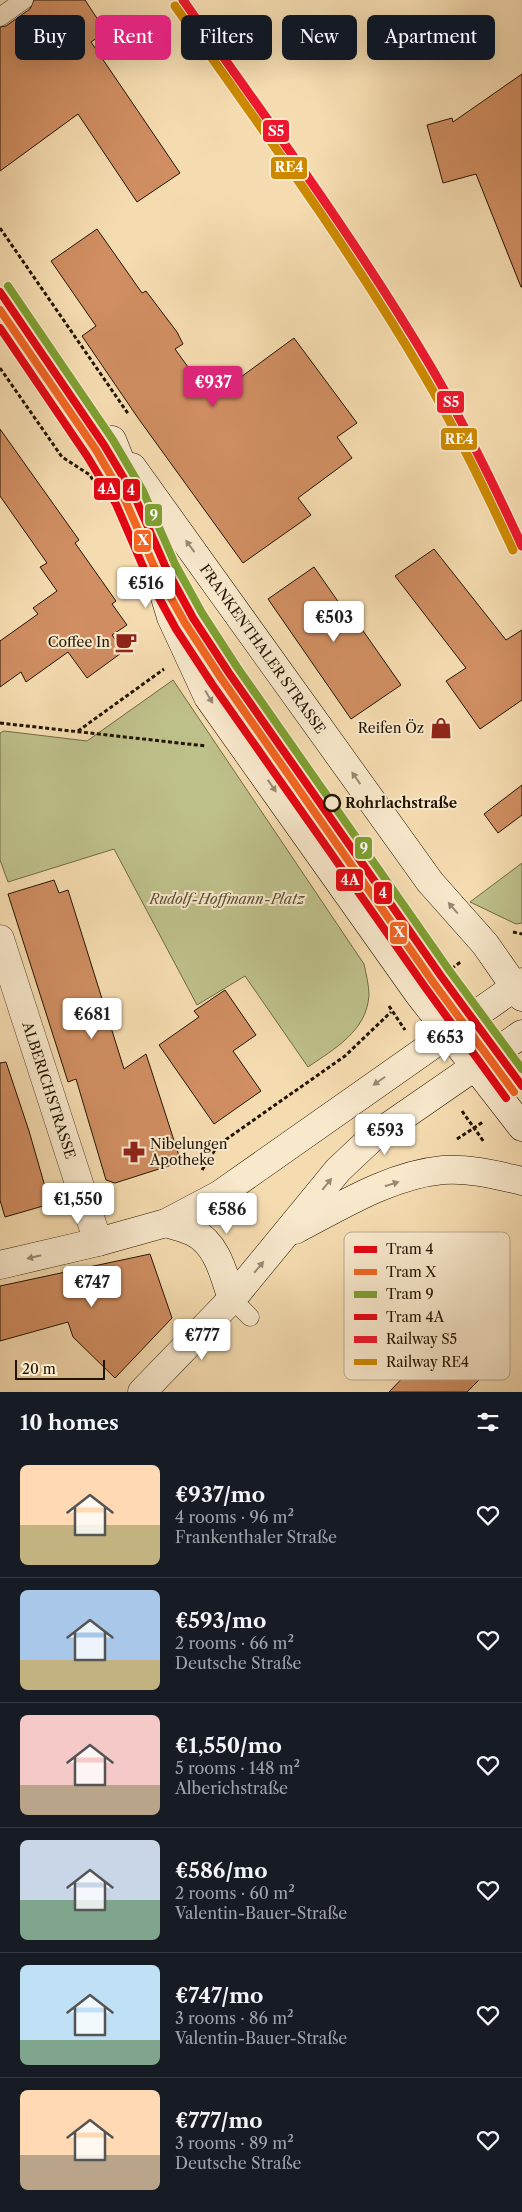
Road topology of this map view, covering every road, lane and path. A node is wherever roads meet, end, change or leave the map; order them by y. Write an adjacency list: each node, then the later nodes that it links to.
1 (24, 0): 2 (lane)
2 (0, 17)
3 (170, 664): 5 (path)
4 (0, 723): 5 (path)
5 (77, 732): 6 (path)
6 (214, 747)
7 (0, 939): 19 (street, ALBERICHSTRASSE)
8 (485, 944): 9 (street, FRANKENTHALER STRASSE); 10 (path); 10 (street, FRANKENTHALER STRASSE, one-way to 10)
9 (519, 989): 11 (street)
10 (418, 993): 11 (street, FRANKENTHALER STRASSE); 15 (path)
11 (448, 1033): 13 (street, FRANKENTHALER STRASSE); 17 (street, one-way to 17)
12 (522, 1034): 13 (street)
13 (475, 1066): 14 (street, FRANKENTHALER STRASSE); 18 (street, one-way to 13)
14 (522, 1127)
15 (198, 1176)
16 (522, 1181): 18 (street, one-way to 16)
17 (166, 1223): 19 (street); 21 (street)
18 (285, 1235): 21 (street, one-way to 18)
19 (98, 1242): 20 (street, one-way to 20)
20 (0, 1265)
21 (241, 1308): 22 (street)
22 (142, 1392)

